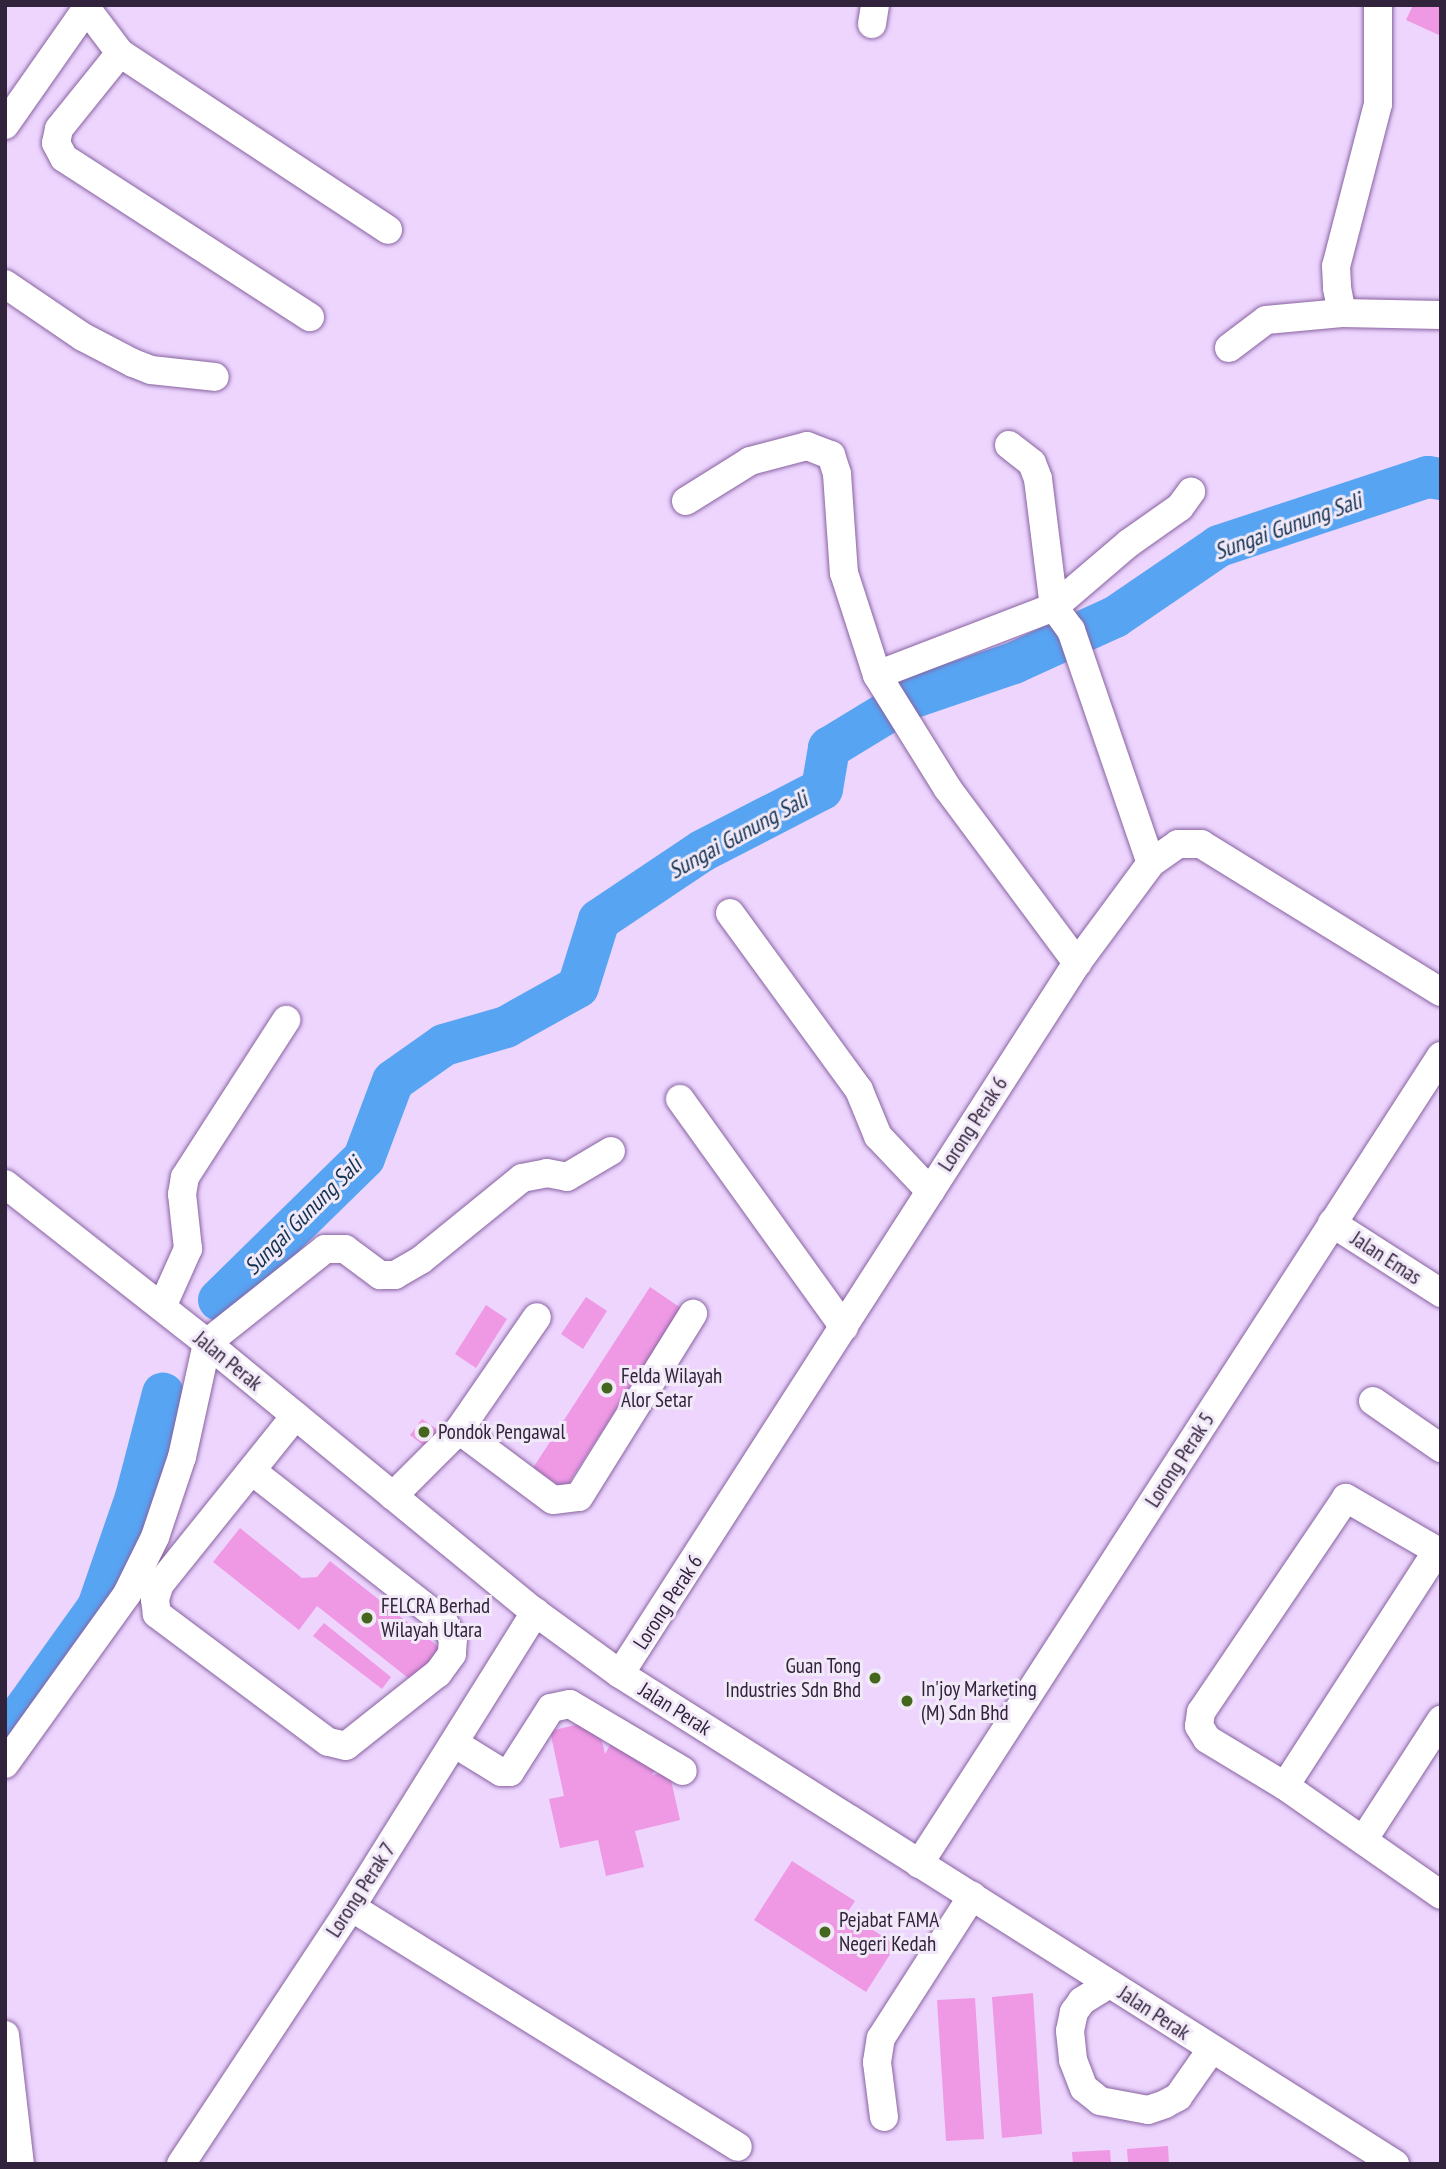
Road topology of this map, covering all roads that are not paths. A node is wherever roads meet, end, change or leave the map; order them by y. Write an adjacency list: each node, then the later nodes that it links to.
1 (1378, 5): 7 (street)
2 (88, 7): 3 (street); 4 (street)
3 (120, 53): 5 (street); 9 (street)
4 (5, 125)
5 (387, 230)
6 (5, 284): 11 (street)
7 (1342, 313): 8 (street); 10 (street)
8 (1441, 315)
9 (310, 317)
10 (1229, 348)
11 (215, 377)
12 (1009, 444): 15 (street)
13 (1191, 492): 15 (street)
14 (687, 501): 16 (street)
15 (1054, 607): 16 (street); 17 (street)
16 (877, 675): 19 (street)
17 (1151, 863): 19 (street, Lorong Perak 6); 20 (street, Lorong Perak 6)
18 (730, 913): 26 (street)
19 (1077, 962): 26 (street, Lorong Perak 6)
20 (1441, 992)
21 (286, 1020): 29 (street)
22 (1441, 1056): 27 (street, Lorong Perak 5)
23 (680, 1099): 32 (street)
24 (611, 1151): 33 (street)
25 (5, 1184): 29 (street, Jalan Perak)
26 (930, 1191): 32 (street, Lorong Perak 6)
27 (1332, 1223): 28 (street, Jalan Emas); 49 (street, Lorong Perak 5)
28 (1441, 1293)
29 (162, 1307): 33 (street, Jalan Perak)
30 (693, 1314): 36 (street)
31 (537, 1317): 36 (street)
32 (844, 1326): 42 (street, Lorong Perak 6)
33 (207, 1343): 35 (street, Jalan Perak); 45 (street)
34 (1373, 1401): 37 (street)
35 (295, 1416): 38 (street); 39 (street, Jalan Perak)
36 (459, 1430): 39 (street)
37 (1441, 1448)
38 (252, 1471): 38 (street)
39 (393, 1496): 41 (street, Jalan Perak)
40 (1439, 1552): 47 (street); 47 (street)
41 (536, 1612): 42 (street, Jalan Perak); 44 (street, Lorong Perak 7)
42 (620, 1674): 49 (street, Jalan Perak)
43 (1441, 1720): 48 (street)
44 (454, 1743): 46 (street); 52 (street, Lorong Perak 7)
45 (5, 1763)
46 (683, 1771)
47 (1286, 1786): 48 (street)
48 (1364, 1839): 50 (street)
49 (919, 1864): 51 (street, Jalan Perak)
50 (1441, 1895)
51 (972, 1896): 53 (street, Jalan Perak); 57 (street)
52 (351, 1907): 58 (street); 60 (street, Lorong Perak 7)
53 (1109, 1984): 56 (street, Jalan Perak); 56 (street)
54 (5, 2035): 55 (street)
55 (6, 2043): 59 (street)
56 (1211, 2050): 61 (street, Jalan Perak)
57 (884, 2117)
58 (738, 2147)
59 (20, 2164)
60 (181, 2164)
61 (1395, 2164)

